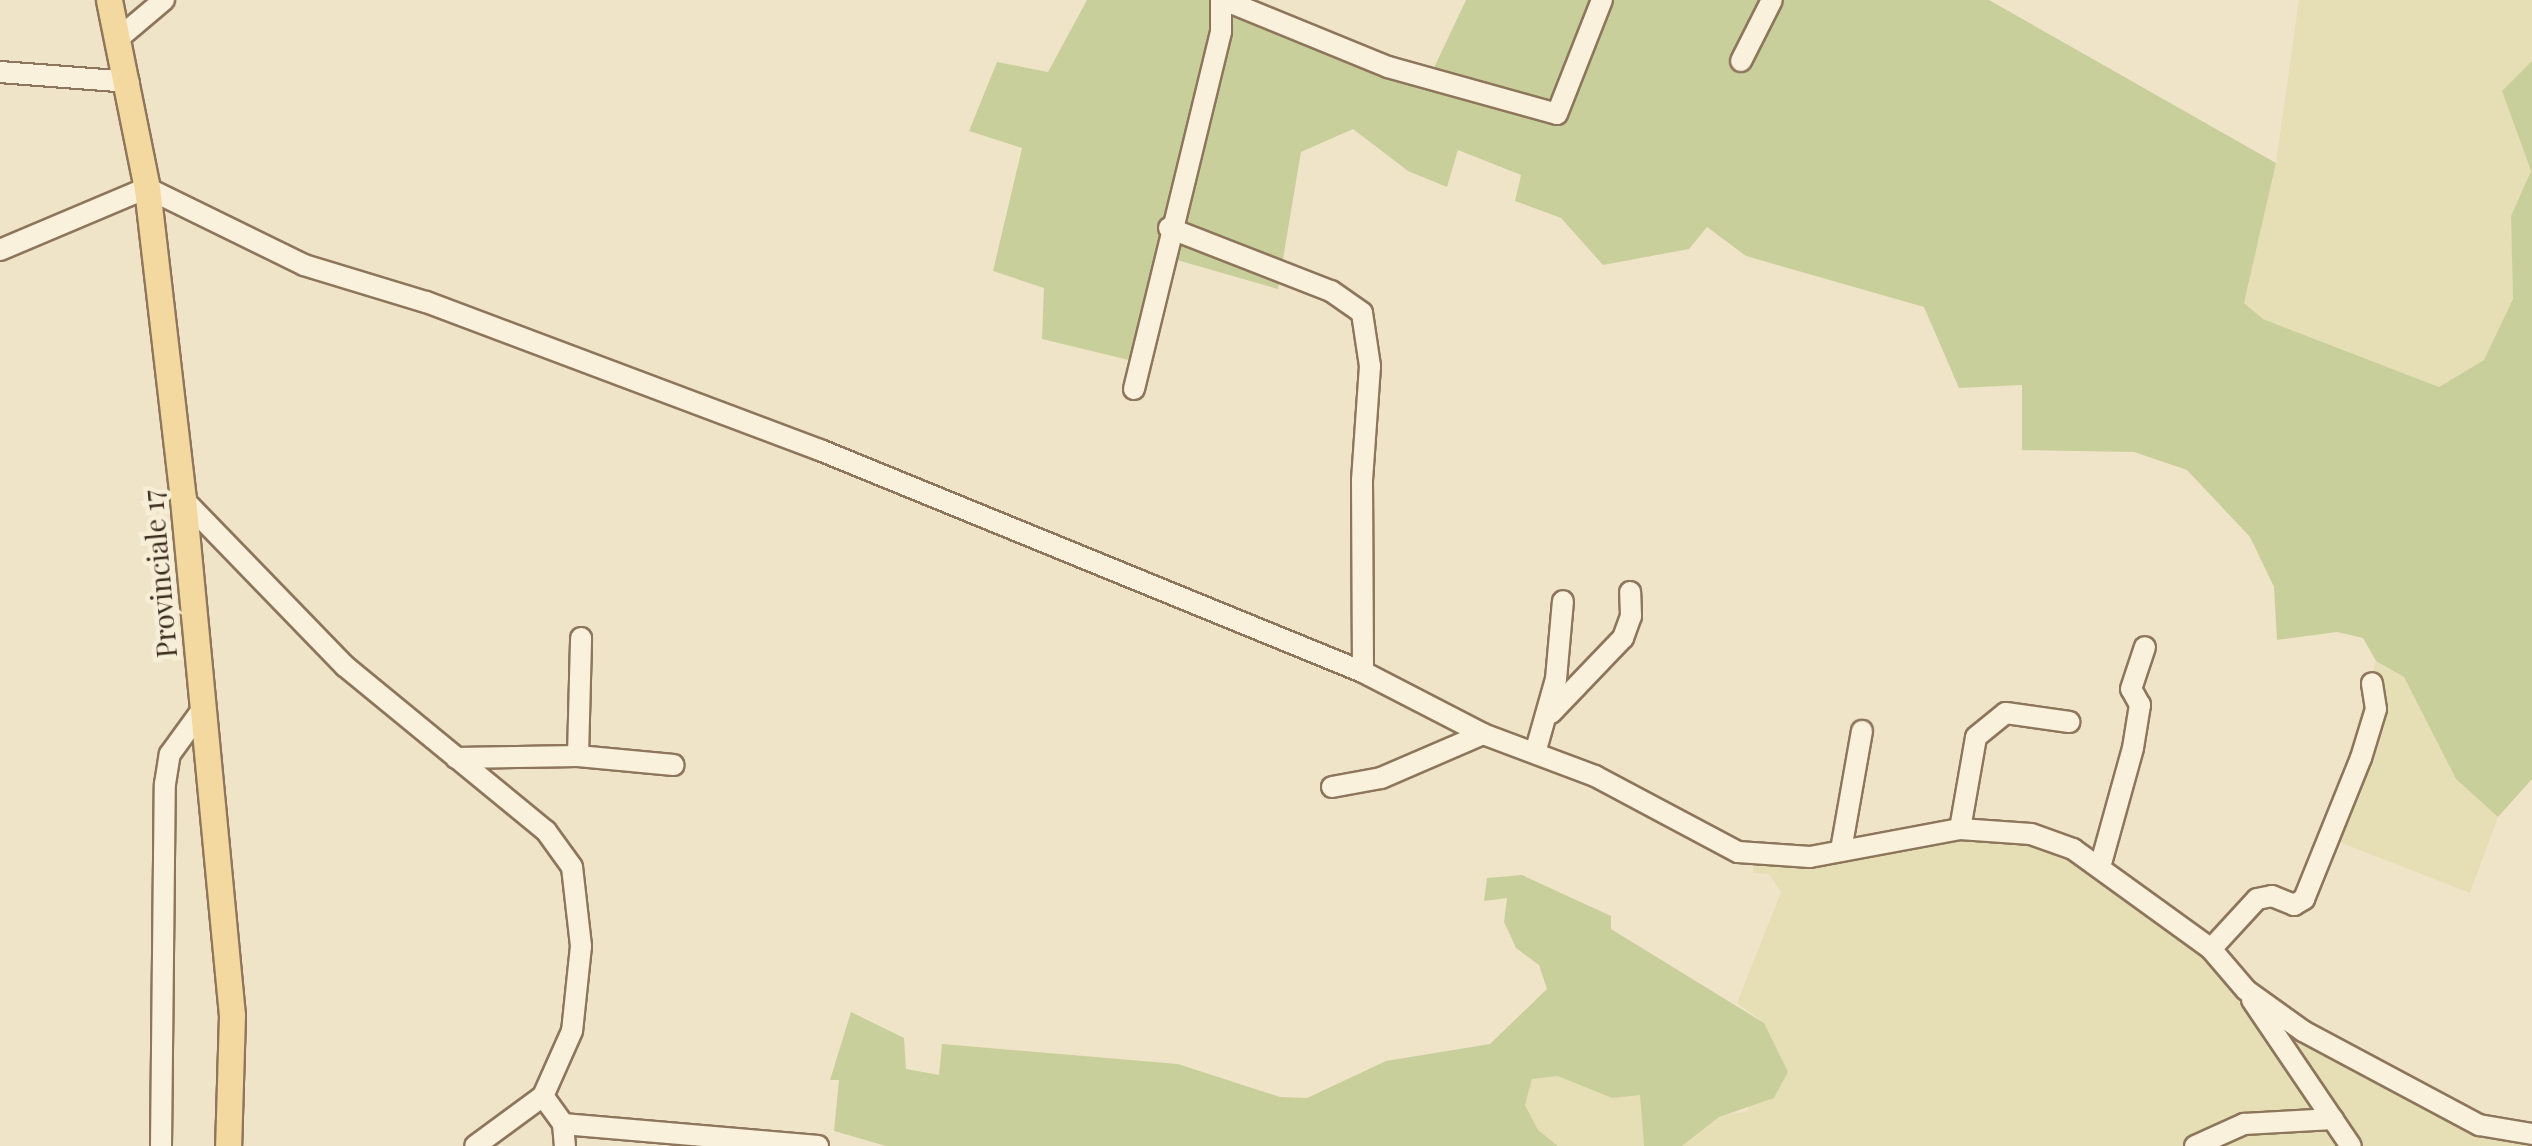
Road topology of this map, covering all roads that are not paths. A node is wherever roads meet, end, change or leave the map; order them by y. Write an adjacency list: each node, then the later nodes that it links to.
1 (109, 0): 6 (main road, Provinciale 17)
2 (164, 0): 6 (street)
3 (1222, 0): 4 (street); 11 (street)
4 (1602, 0)
5 (1772, 0): 7 (street)
6 (119, 38): 9 (main road, Provinciale 17)
7 (1741, 62)
8 (0, 72): 9 (street)
9 (128, 82): 10 (main road, Provinciale 17)
10 (147, 188): 12 (street); 14 (main road, Provinciale 17); 19 (street)
11 (1169, 228): 13 (street); 19 (street)
12 (0, 250)
13 (1134, 389)
14 (183, 498): 21 (main road, Provinciale 17); 28 (street)
15 (1630, 592): 22 (street)
16 (1563, 602): 22 (street)
17 (581, 638): 27 (street)
18 (2145, 648): 33 (street)
19 (1362, 672): 25 (street)
20 (2372, 683): 34 (street)
21 (202, 710): 41 (street); 42 (main road, Provinciale 17)
22 (1550, 715): 26 (street)
23 (2069, 722): 31 (street)
24 (1862, 731): 32 (street)
25 (1483, 734): 26 (street); 30 (street)
26 (1535, 754): 32 (street)
27 (578, 756): 28 (street); 29 (street)
28 (456, 758): 36 (street)
29 (674, 765)
30 (1332, 788)
31 (1960, 829): 32 (street); 33 (street)
32 (1841, 850)
33 (2100, 867): 34 (street)
34 (2210, 949): 35 (street)
35 (2246, 990): 37 (street); 39 (street)
36 (543, 1096): 38 (street); 43 (street)
37 (2332, 1119): 46 (street); 47 (street)
38 (562, 1124): 40 (street); 44 (street)
39 (2532, 1134)
40 (746, 1142): 45 (street)
41 (162, 1146)
42 (228, 1146)
43 (476, 1146)
44 (564, 1146)
45 (818, 1146)
46 (2195, 1146)
47 (2351, 1146)

